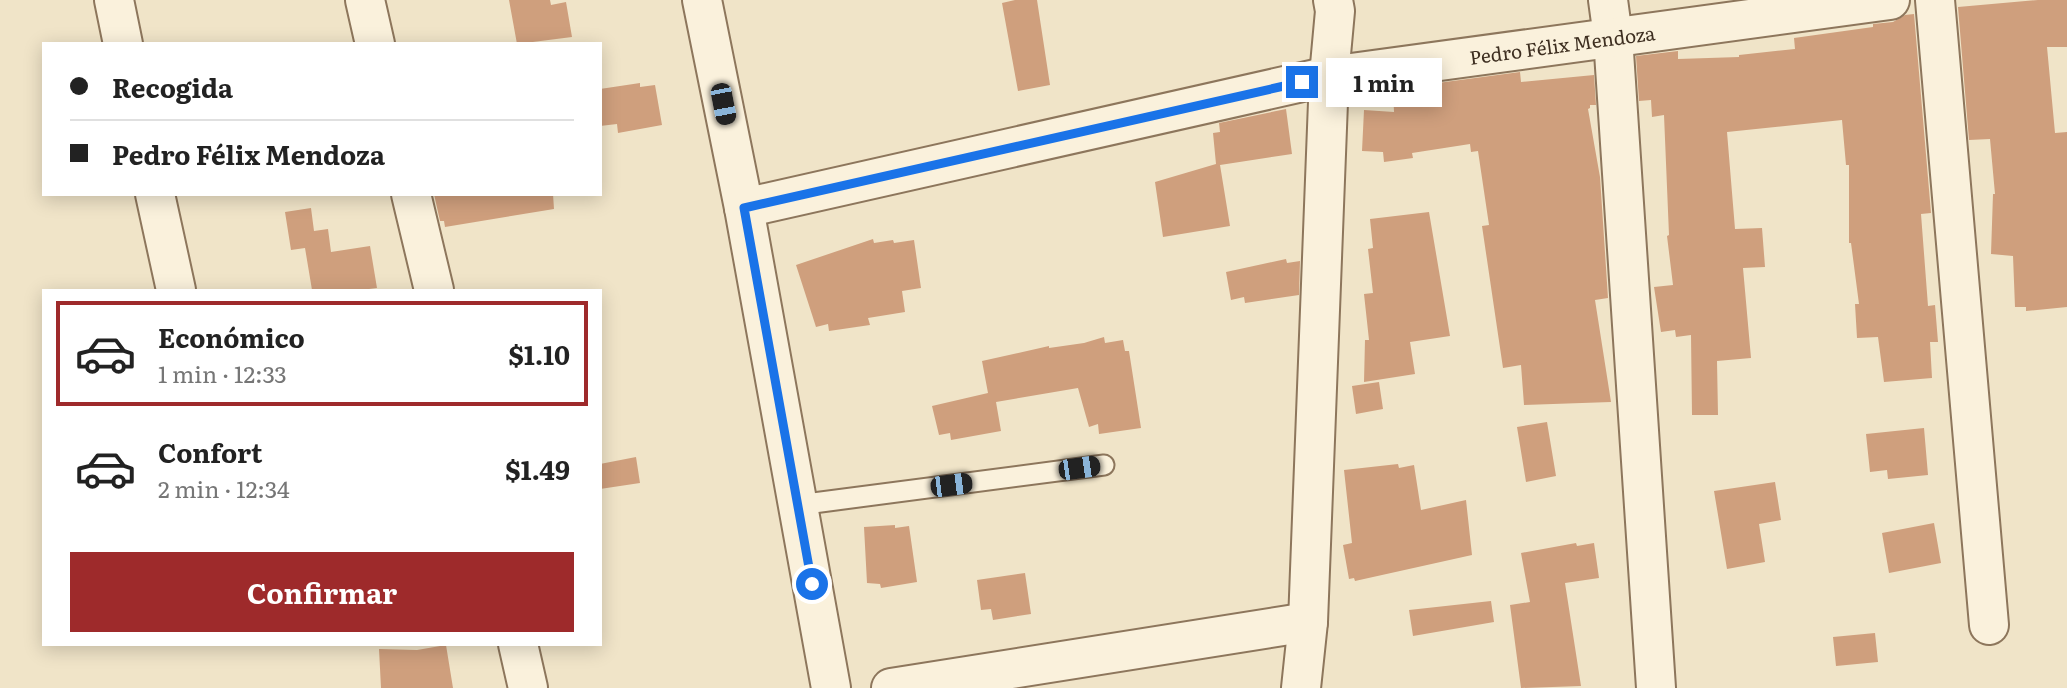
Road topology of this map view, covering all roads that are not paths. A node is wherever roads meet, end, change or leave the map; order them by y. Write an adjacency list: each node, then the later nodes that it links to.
1 (114, 0): 9 (street)
2 (365, 0): 10 (street)
3 (702, 0): 14 (street)
4 (1333, 0): 11 (street)
5 (1608, 0): 8 (street)
6 (1890, 0): 8 (street, Pedro Félix Mendoza)
7 (1935, 0): 20 (street)
8 (1613, 37): 11 (street, Pedro Félix Mendoza); 26 (street)
9 (123, 42)
10 (375, 42)
11 (1329, 76): 14 (street, Pedro Félix Mendoza); 19 (street)
12 (155, 196): 15 (street)
13 (411, 196): 16 (street)
14 (744, 208): 18 (street)
15 (176, 289)
16 (434, 289)
17 (1104, 465): 18 (lane)
18 (798, 505): 23 (street)
19 (1308, 622): 24 (street); 25 (street)
20 (1989, 625)
21 (518, 646): 22 (street)
22 (528, 688)
23 (831, 688)
24 (891, 688)
25 (1301, 688)
26 (1656, 688)

